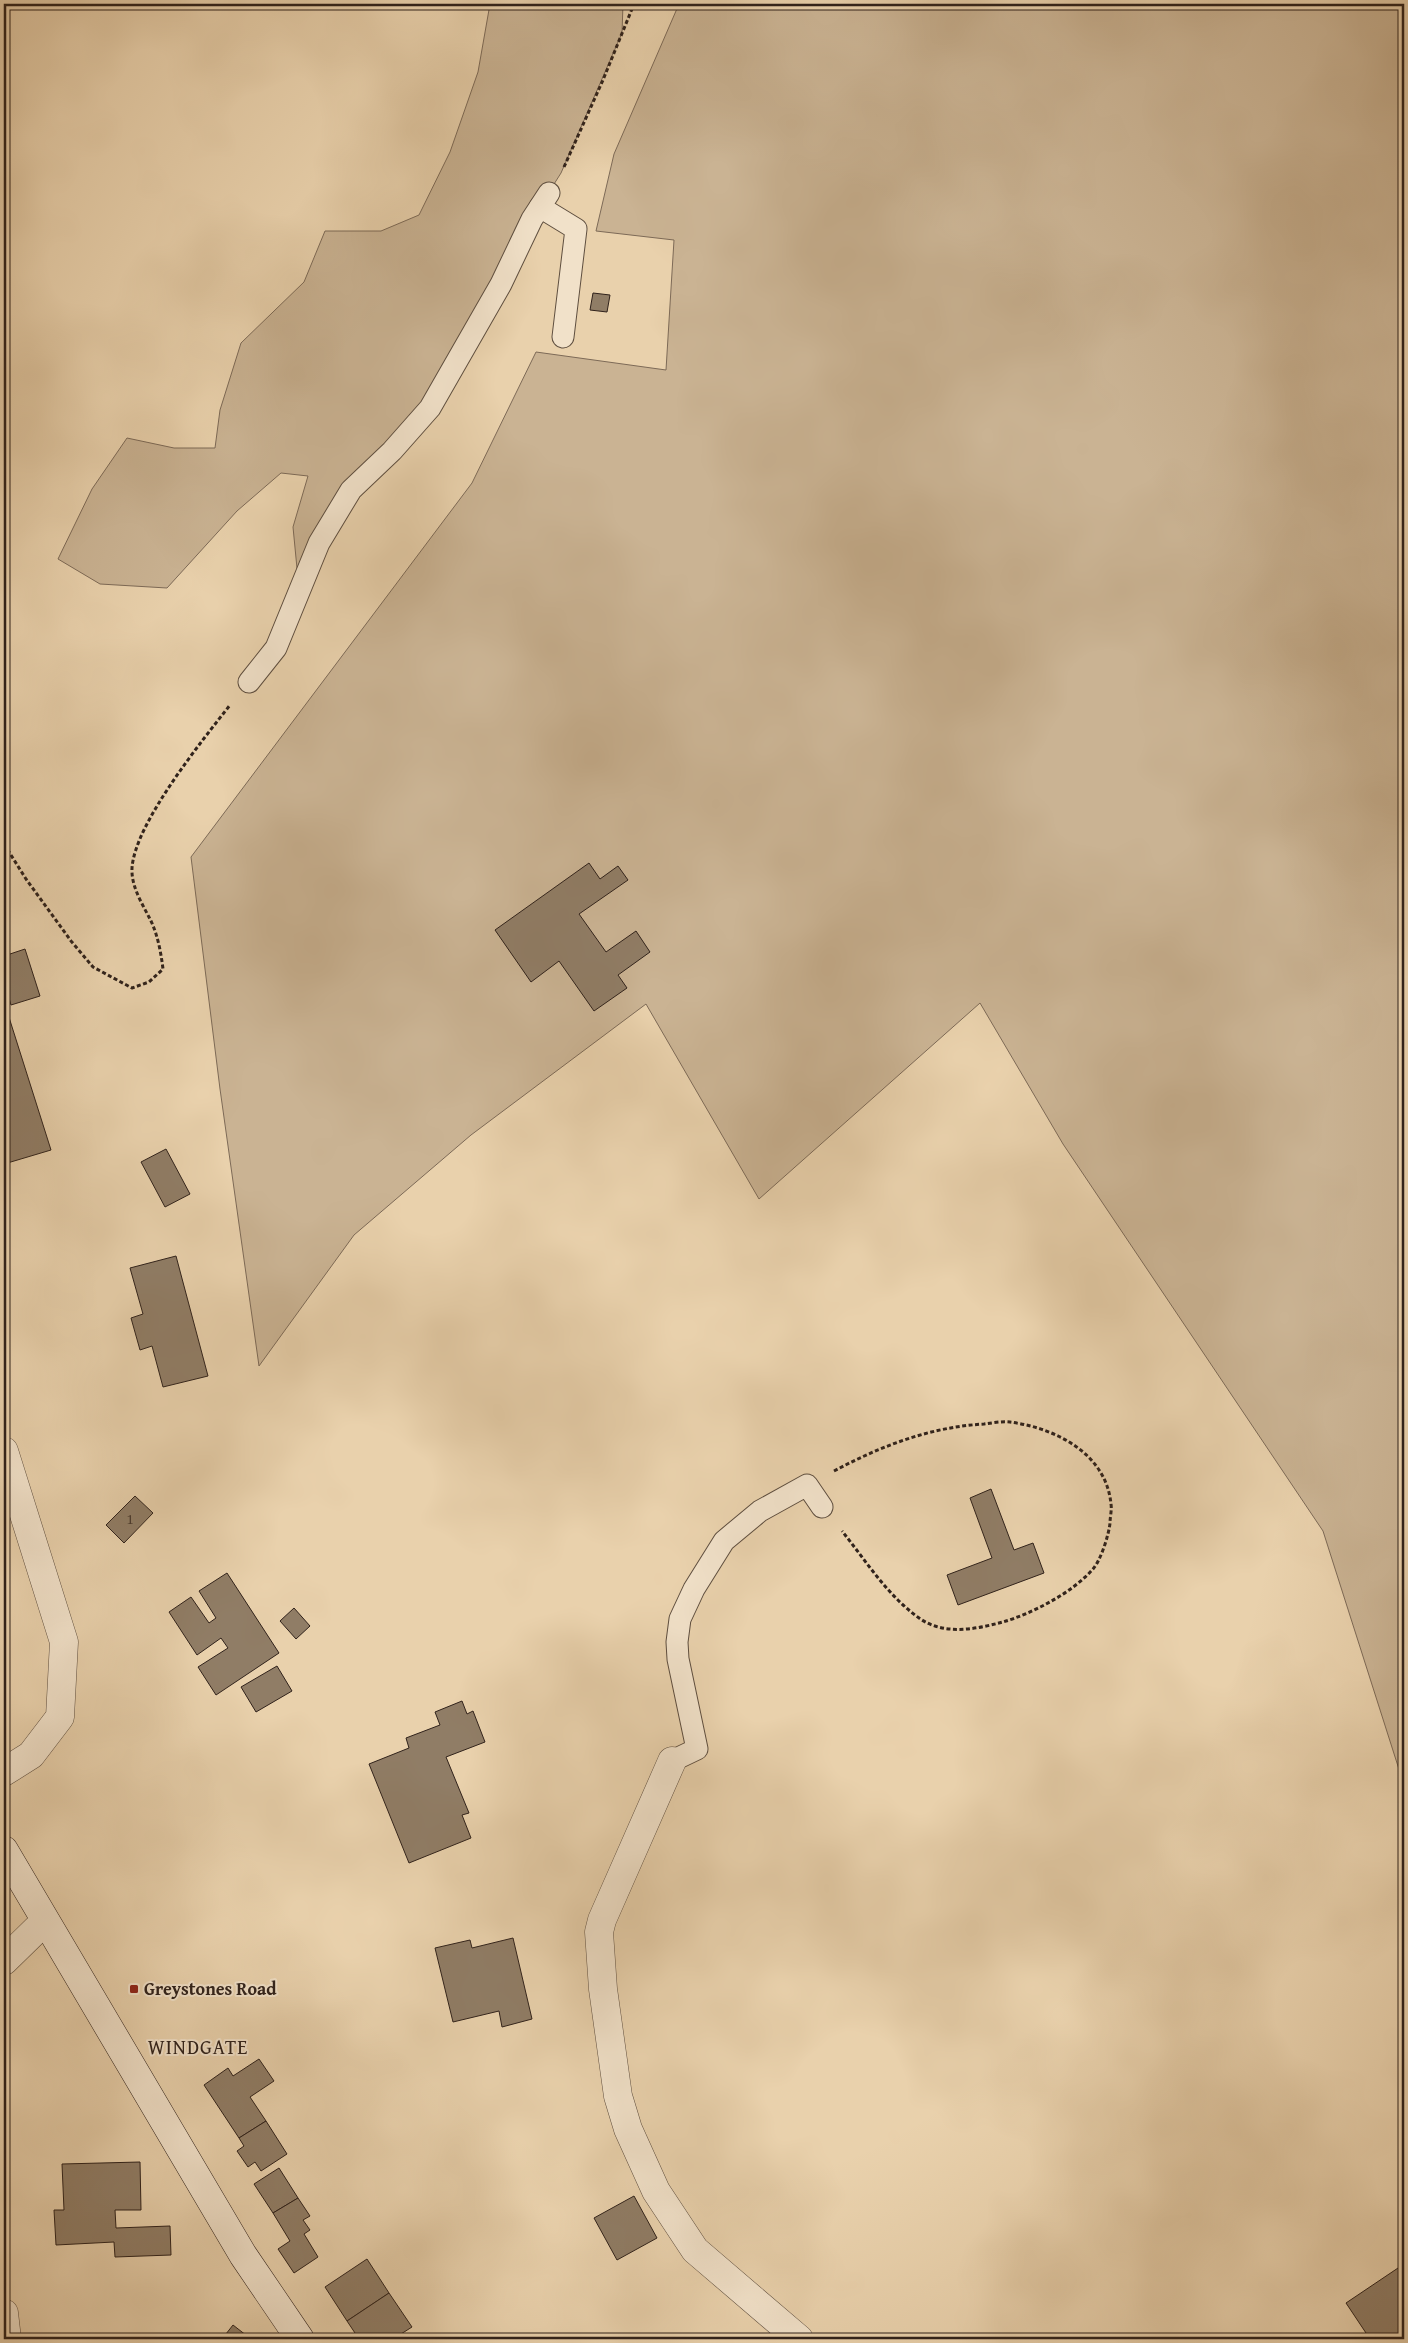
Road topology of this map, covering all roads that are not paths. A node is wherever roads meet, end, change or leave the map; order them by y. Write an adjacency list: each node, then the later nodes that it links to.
1 (562, 337): 2 (lane)
2 (249, 682)
3 (4, 1451): 6 (street)
4 (822, 1507): 5 (lane)
5 (672, 1761): 13 (street)
6 (4, 1772)
7 (4, 1850): 8 (street)
8 (45, 1921): 9 (street); 12 (street)
9 (4, 1961)
10 (4, 2313): 11 (street)
11 (7, 2339)
12 (300, 2339)
13 (799, 2339)

